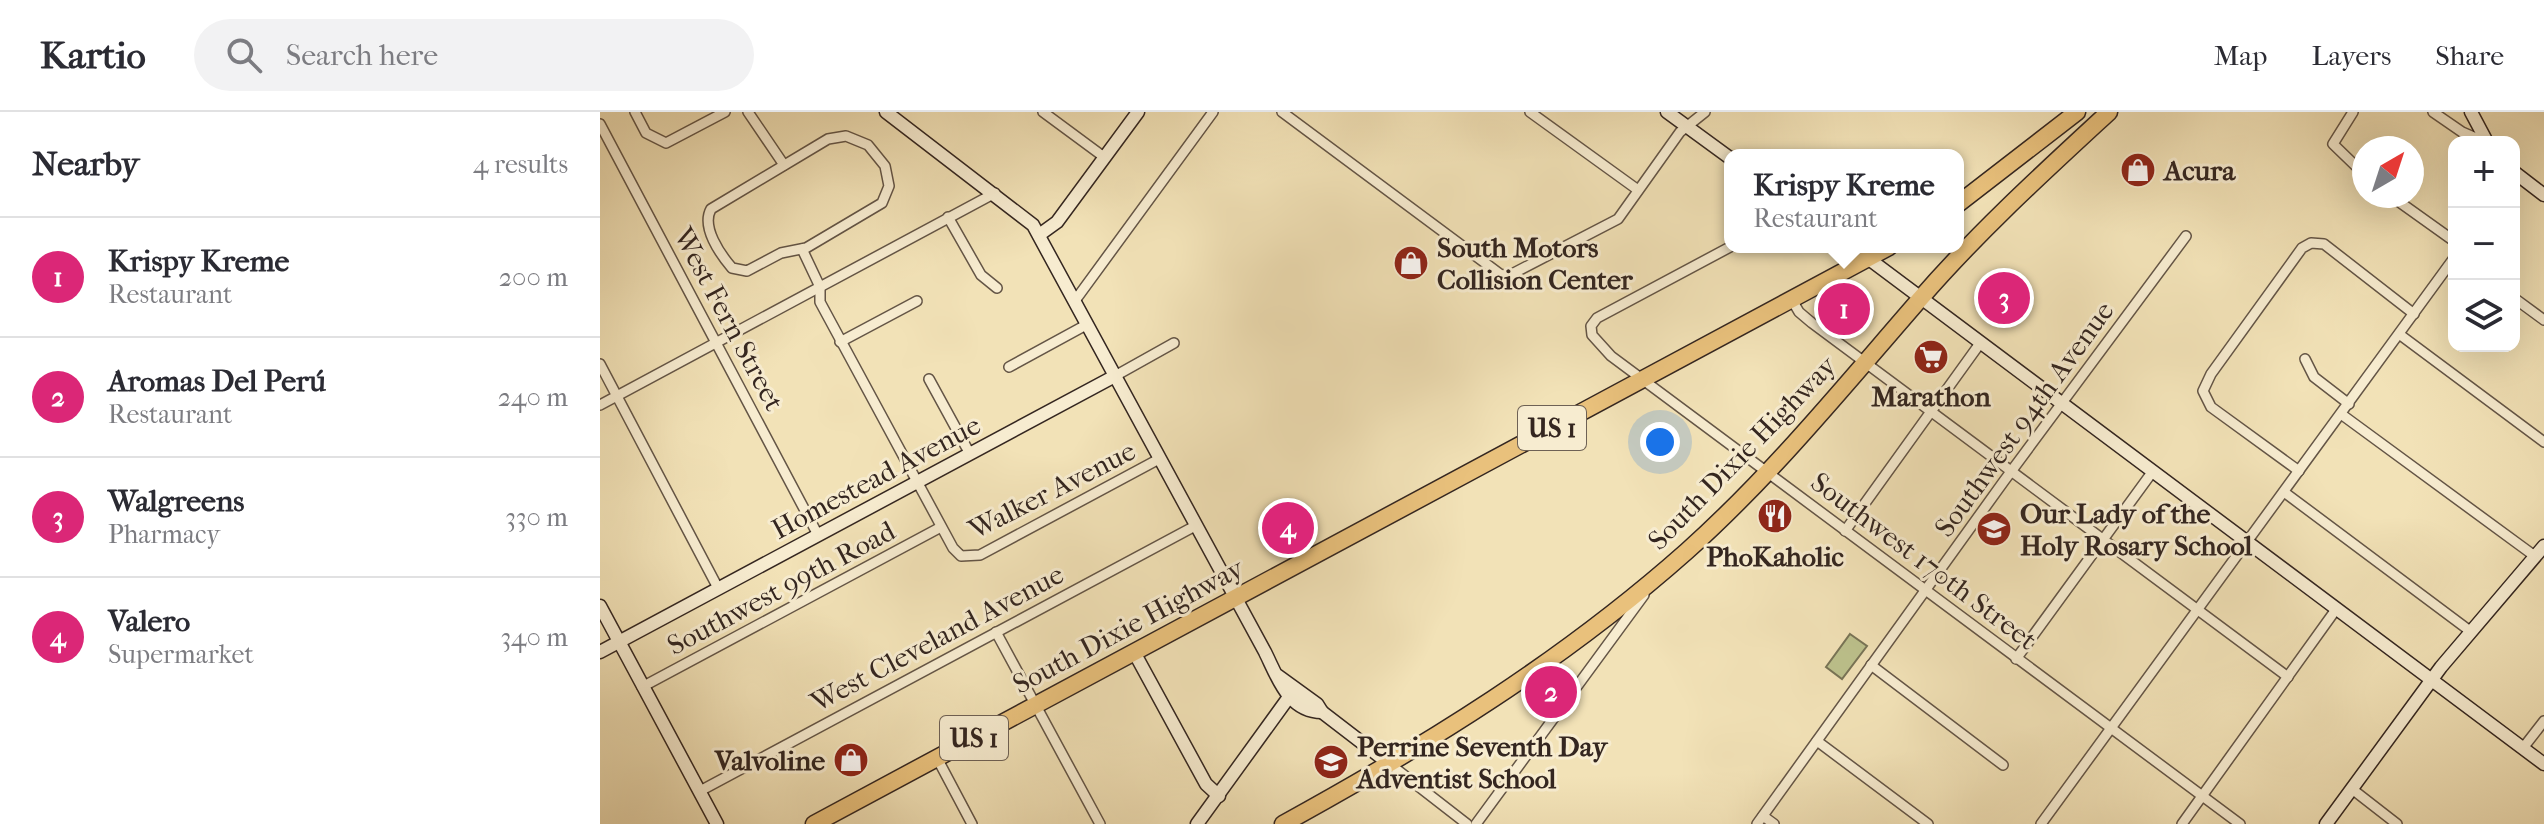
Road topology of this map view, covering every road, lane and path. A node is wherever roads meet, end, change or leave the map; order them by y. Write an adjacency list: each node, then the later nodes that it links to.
1 (635, 112): 2 (street)
2 (725, 112)
3 (748, 112): 25 (street)
4 (886, 112): 29 (street)
5 (1043, 112): 23 (street)
6 (1138, 112): 23 (street)
7 (1213, 112): 48 (street)
8 (1282, 112): 28 (street)
9 (1530, 112): 28 (street)
10 (1667, 112): 18 (street)
11 (1705, 112): 18 (street)
12 (2077, 112): 21 (highway)
13 (2109, 112): 26 (highway, South Dixie Highway)
14 (2353, 112): 24 (street)
15 (2433, 112): 19 (street)
16 (2471, 112): 20 (street)
17 (600, 124): 54 (street, West Fern Street)
18 (1687, 127): 22 (street); 28 (street)
19 (2472, 136)
20 (2483, 136)
21 (2035, 147): 26 (highway); 31 (highway)
22 (1724, 154)
23 (1104, 157): 34 (street)
24 (2352, 163)
25 (784, 165): 37 (street); 37 (street)
26 (2050, 166): 45 (highway, South Dixie Highway)
27 (2520, 178): 30 (street)
28 (1638, 190)
29 (995, 193): 33 (street); 34 (street)
30 (2544, 195)
31 (1964, 200)
32 (2408, 208): 36 (street)
33 (948, 217): 43 (street); 44 (street)
34 (1039, 235): 48 (street)
35 (2186, 236): 66 (street, Southwest 94th Avenue)
36 (2448, 237)
37 (802, 249): 43 (street)
38 (1724, 250): 64 (street, Southwest 170th Street)
39 (1861, 253): 41 (street)
40 (1879, 253): 41 (highway, South Dixie Highway / US 1)
41 (1869, 259): 45 (street); 46 (highway, South Dixie Highway / US 1)
42 (2448, 266): 50 (street)
43 (820, 287): 54 (street); 55 (street)
44 (997, 288)
45 (1921, 297): 56 (street); 59 (highway, South Dixie Highway)
46 (1792, 300): 59 (street); 64 (highway, South Dixie Highway / US 1)
47 (917, 301): 55 (street)
48 (1074, 302): 52 (street)
49 (2520, 302): 51 (street)
50 (2414, 314): 53 (street); 75 (street)
51 (2544, 320)
52 (1086, 325): 61 (street); 62 (street)
53 (2399, 334): 67 (street); 71 (street)
54 (715, 342): 65 (street); 83 (street, West Fern Street)
55 (840, 342): 78 (street)
56 (1981, 342): 66 (street); 69 (street)
57 (1174, 343): 62 (street, Homestead Avenue)
58 (2305, 359): 67 (street)
59 (1865, 363): 69 (street); 76 (highway, South Dixie Highway)
60 (600, 364): 65 (street)
61 (1009, 367)
62 (1115, 376): 72 (street, Homestead Avenue); 73 (street)
63 (929, 379): 72 (street)
64 (1644, 379): 76 (street, Southwest 170th Street); 91 (highway, South Dixie Highway / US 1)
65 (617, 396): 68 (street); 89 (street)
66 (2063, 404): 74 (street); 77 (street, Southwest 94th Avenue)
67 (2349, 404): 70 (street)
68 (600, 405)
69 (1930, 412): 77 (street); 82 (street)
70 (2341, 414): 75 (street); 87 (street)
71 (2544, 442)
72 (970, 454): 78 (street, Homestead Avenue)
73 (1159, 459): 80 (street); 81 (street, Walker Avenue)
74 (2153, 471): 84 (street); 85 (street)
75 (2299, 471): 79 (street)
76 (1768, 472): 82 (street, Southwest 170th Street); 88 (highway, South Dixie Highway)
77 (2012, 472): 84 (street); 90 (street, Southwest 94th Avenue)
78 (916, 482): 81 (street); 83 (street, Homestead Avenue)
79 (2284, 492): 85 (street); 95 (street)
80 (1195, 526): 91 (street); 96 (street, West Cleveland Avenue)
81 (941, 527): 106 (street, Southwest 99th Road)
82 (1845, 531): 90 (street, Southwest 170th Street)
83 (818, 535): 89 (street, Homestead Avenue)
84 (2102, 541): 94 (street); 101 (street)
85 (2248, 541): 93 (street); 94 (street)
86 (2544, 546): 87 (street)
87 (2536, 557): 95 (street)
88 (1657, 576): 97 (highway, South Dixie Highway); 102 (street)
89 (718, 588): 98 (street, Homestead Avenue)
90 (1925, 591): 101 (street, Southwest 170th Street); 103 (street, Southwest 94th Avenue)
91 (1235, 598): 100 (highway, South Dixie Highway / US 1); 107 (street)
92 (600, 606): 98 (street)
93 (2337, 608): 104 (street); 105 (street)
94 (2197, 611): 104 (street); 110 (street)
95 (2470, 631): 105 (street)
96 (996, 632): 108 (street); 118 (street, West Cleveland Avenue)
97 (1583, 637): 102 (street); 115 (highway, South Dixie Highway)
98 (619, 643): 99 (street, Homestead Avenue); 106 (street)
99 (600, 652)
100 (1134, 652): 108 (highway, South Dixie Highway / US 1); 119 (street)
101 (2016, 659): 110 (street, Southwest 170th Street)
102 (1594, 662): 130 (street)
103 (1871, 665): 111 (street, Southwest 94th Avenue); 116 (street)
104 (2288, 677): 120 (street)
105 (2432, 679): 112 (street); 117 (street)
106 (642, 687): 118 (street)
107 (1292, 692): 115 (street); 119 (street)
108 (1036, 705): 113 (highway, South Dixie Highway / US 1); 126 (street)
109 (2544, 721): 112 (street)
110 (2110, 729): 120 (street, Southwest 170th Street); 133 (street)
111 (1817, 741): 122 (street, Southwest 94th Avenue); 132 (street)
112 (2523, 748): 114 (street)
113 (937, 758): 121 (highway, South Dixie Highway / US 1); 125 (street)
114 (2544, 764)
115 (1391, 765): 128 (highway, South Dixie Highway); 129 (street)
116 (2003, 765)
117 (2352, 789): 136 (street); 137 (street)
118 (700, 791): 123 (street)
119 (1219, 796): 127 (street)
120 (2201, 797): 134 (street); 135 (street, Southwest 170th Street)
121 (841, 817): 124 (highway, South Dixie Highway / US 1)
122 (1760, 820): 131 (street)
123 (717, 824)
124 (814, 824)
125 (972, 824)
126 (1100, 824)
127 (1197, 824)
128 (1283, 824)
129 (1467, 824)
130 (1476, 824)
131 (1774, 824)
132 (1928, 824)
133 (2041, 824)
134 (2182, 824)
135 (2240, 824)
136 (2326, 824)
137 (2397, 824)

